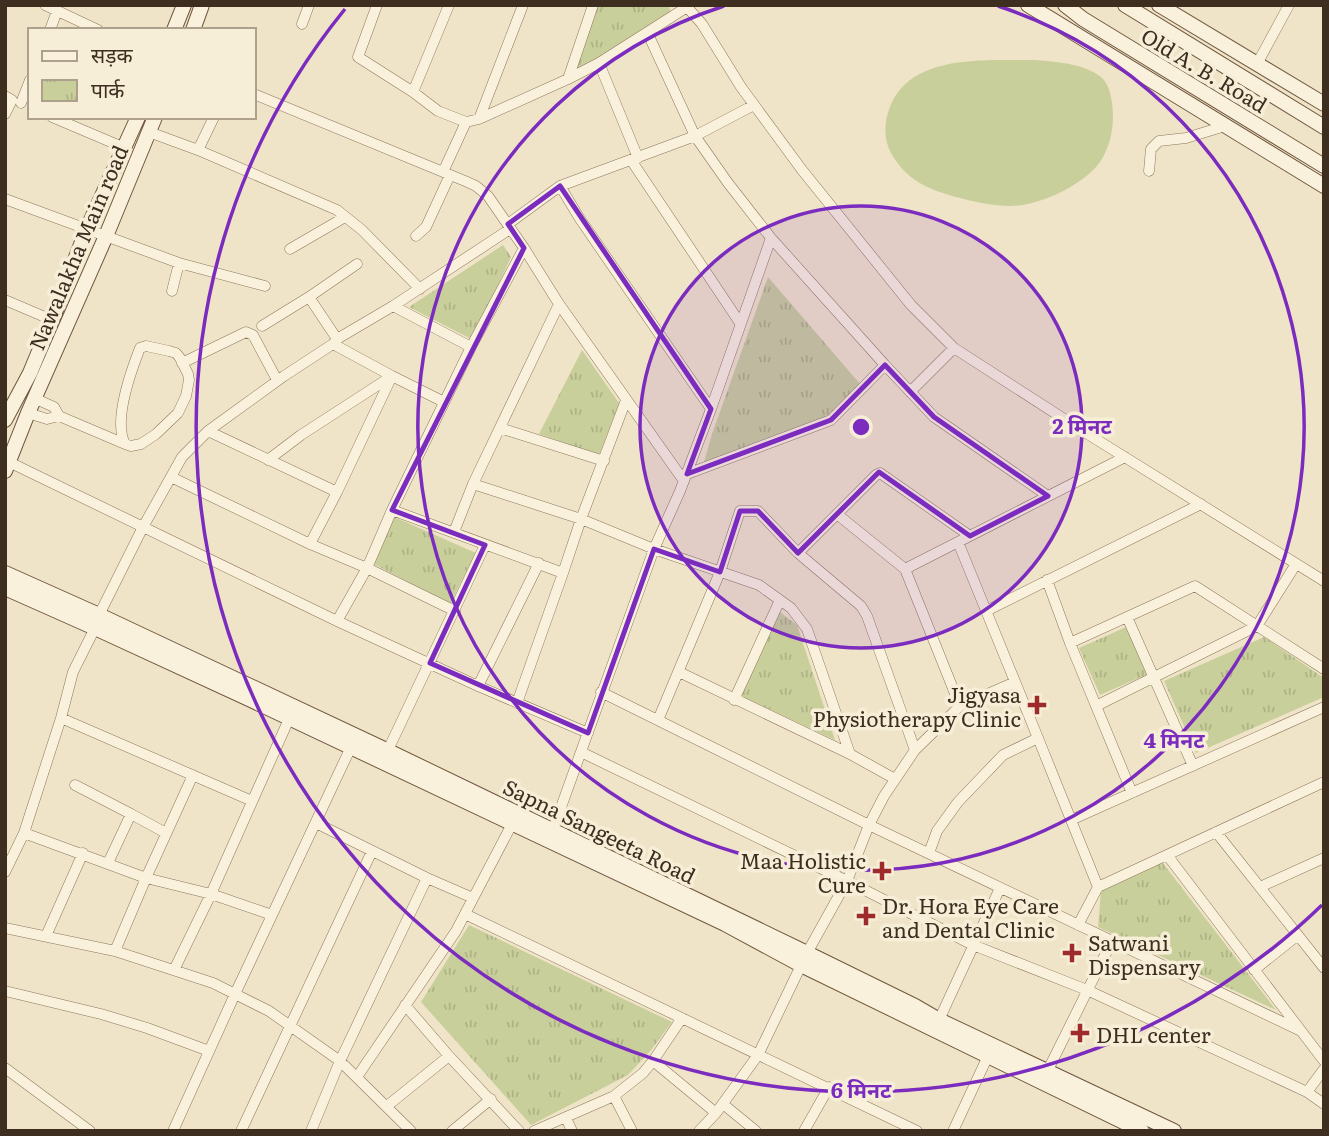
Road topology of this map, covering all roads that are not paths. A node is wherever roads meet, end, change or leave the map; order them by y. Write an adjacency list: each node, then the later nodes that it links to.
1 (45, 5): 15 (street)
2 (184, 5): 19 (main road)
3 (202, 5): 20 (main road)
4 (309, 5): 16 (street)
5 (377, 5): 26 (street)
6 (449, 5): 26 (street)
7 (523, 5): 36 (street)
8 (593, 5): 24 (street)
9 (1028, 5): 38 (main road)
10 (1065, 5): 45 (main road, Old A. B. Road)
11 (1125, 5): 39 (main road, Old A. B. Road)
12 (1159, 5): 23 (main road)
13 (1289, 5): 23 (street)
14 (685, 6): 21 (street); 30 (street)
15 (57, 11): 17 (street); 18 (street)
16 (302, 24)
17 (51, 28)
18 (94, 28)
19 (175, 28)
20 (193, 28)
21 (648, 34): 22 (street); 41 (street)
22 (599, 63): 24 (street); 44 (street)
23 (1257, 64): 29 (main road)
24 (568, 79): 36 (street)
25 (28, 83): 28 (street)
26 (413, 92): 37 (street)
27 (256, 95): 47 (street)
28 (17, 102): 31 (street)
29 (1324, 104)
30 (754, 105): 41 (street); 73 (street)
31 (5, 114)
32 (57, 119): 42 (street)
33 (137, 119): 42 (main road, Nawalakha Main road)
34 (154, 119): 40 (main road, Nawalakha Main road)
35 (213, 119): 43 (street)
36 (479, 119): 37 (street)
37 (466, 122): 47 (street)
38 (1224, 126): 46 (street); 49 (main road)
39 (1324, 127)
40 (149, 132): 43 (street); 54 (main road, Nawalakha Main road)
41 (695, 135): 44 (street); 56 (street)
42 (125, 148): 53 (main road, Nawalakha Main road)
43 (198, 150): 51 (street)
44 (634, 159): 48 (street); 69 (street)
45 (1324, 166)
46 (1149, 171)
47 (447, 174): 52 (street); 55 (street)
48 (561, 186): 52 (street); 83 (street)
49 (1324, 186)
50 (5, 199): 53 (street)
51 (345, 217): 58 (street); 62 (street)
52 (509, 226): 57 (street); 62 (street)
53 (87, 229): 54 (street); 68 (main road, Nawalakha Main road)
54 (106, 236): 59 (street); 80 (main road, Nawalakha Main road)
55 (416, 236)
56 (771, 238): 69 (street); 75 (street)
57 (524, 248): 66 (street); 72 (street)
58 (290, 249)
59 (179, 263): 61 (street); 63 (street)
60 (357, 264): 64 (street)
61 (265, 286)
62 (419, 289): 67 (street)
63 (172, 290)
64 (309, 297): 70 (street); 71 (street)
65 (5, 300): 68 (street)
66 (559, 304): 81 (street); 87 (street)
67 (393, 306): 71 (street); 72 (street)
68 (52, 320): 78 (main road, Nawalakha Main road)
69 (740, 324): 83 (street)
70 (262, 326)
71 (335, 342): 76 (street); 77 (street)
72 (471, 347): 82 (street)
73 (954, 348): 79 (street); 90 (street)
74 (182, 363): 77 (street); 89 (street); 89 (street)
75 (885, 365): 79 (street); 95 (street)
76 (392, 376): 82 (street); 91 (street); 97 (street)
77 (277, 380): 88 (street)
78 (12, 388): 80 (main road); 84 (main road, Nawalakha Main road)
79 (910, 392): 98 (street)
80 (36, 399): 85 (main road, Nawalakha Main road); 86 (street)
81 (626, 400): 92 (street); 95 (street)
82 (444, 402): 100 (street)
83 (711, 409): 95 (street)
84 (7, 410): 85 (main road)
85 (29, 413): 86 (street); 93 (main road, Nawalakha Main road)
86 (59, 416): 89 (street)
87 (500, 428): 92 (street); 96 (street)
88 (208, 431): 91 (street); 94 (street)
89 (125, 444)
90 (1125, 457): 98 (street); 99 (street)
91 (268, 460): 97 (street)
92 (604, 461): 102 (street)
93 (7, 467): 103 (street)
94 (171, 477): 103 (street); 107 (street)
95 (685, 478): 109 (street)
96 (473, 484): 102 (street); 104 (street)
97 (337, 492): 107 (street)
98 (1048, 496): 105 (street)
99 (1201, 504): 112 (street); 118 (street)
100 (392, 510): 104 (street); 113 (street)
101 (838, 515): 105 (street); 110 (street); 114 (street)
102 (581, 519): 109 (street); 117 (street)
103 (143, 527): 125 (street); 126 (street)
104 (454, 532): 108 (street)
105 (970, 536): 106 (street)
106 (958, 542): 114 (street); 123 (street)
107 (310, 544): 113 (street)
108 (485, 545): 111 (street); 122 (street)
109 (654, 549): 115 (street); 135 (street)
110 (798, 552): 115 (street); 148 (street)
111 (539, 563): 117 (street); 134 (street)
112 (1296, 564): 119 (street); 127 (street)
113 (367, 568): 122 (street); 126 (street)
114 (905, 569): 138 (street)
115 (720, 572): 121 (street); 131 (street)
116 (5, 573): 125 (main road, Sapna Sangeeta Road)
117 (564, 573): 137 (street)
118 (1047, 580): 123 (street); 128 (street)
119 (1324, 581)
120 (5, 589): 125 (main road, Sapna Sangeeta Road)
121 (780, 600): 136 (street); 150 (street)
122 (455, 611): 129 (street)
123 (986, 611): 133 (street)
124 (1127, 617): 127 (street); 128 (street); 132 (street)
125 (97, 621): 141 (street); 142 (main road, Sapna Sangeeta Road); 147 (main road, Sapna Sangeeta Road)
126 (337, 621): 129 (street)
127 (1257, 625): 130 (street); 132 (street)
128 (1070, 643): 139 (street)
129 (430, 663): 134 (street); 147 (street)
130 (1324, 669)
131 (679, 672): 136 (street); 143 (street)
132 (1154, 677): 139 (street); 151 (street)
133 (1014, 682): 138 (street); 145 (street)
134 (478, 686): 137 (street)
135 (601, 692): 143 (street); 144 (street)
136 (734, 699): 150 (street)
137 (517, 703): 144 (street)
138 (960, 706): 148 (street)
139 (1096, 706): 156 (street)
140 (1324, 707): 151 (street)
141 (61, 718): 152 (street); 164 (street)
142 (289, 719): 146 (main road, Sapna Sangeeta Road); 157 (street)
143 (658, 720): 162 (street)
144 (588, 733): 149 (street)
145 (1038, 738): 159 (street); 169 (street)
146 (351, 747): 160 (street); 161 (main road, Sapna Sangeeta Road)
147 (388, 750): 166 (main road, Sapna Sangeeta Road)
148 (915, 750): 153 (street)
149 (582, 752): 166 (street); 176 (street)
150 (850, 754): 153 (street)
151 (1193, 766): 156 (street)
152 (193, 775): 157 (street); 165 (street)
153 (895, 779): 162 (street)
154 (1324, 782): 163 (street)
155 (75, 785): 158 (street)
156 (1132, 793): 159 (street)
157 (251, 801): 180 (street)
158 (131, 814): 165 (street); 172 (street)
159 (1071, 820): 177 (street)
160 (316, 823): 167 (street); 183 (street)
161 (512, 824): 166 (main road, Sapna Sangeeta Road); 181 (street)
162 (869, 825): 169 (street); 176 (street)
163 (1216, 832): 170 (street); 178 (street)
164 (24, 833): 168 (street); 173 (street)
165 (166, 833): 174 (street)
166 (551, 836): 191 (main road, Sapna Sangeeta Road)
167 (372, 851): 175 (street); 201 (street)
168 (83, 853): 172 (street); 187 (street)
169 (929, 853): 179 (street)
170 (1167, 855): 177 (street); 194 (street)
171 (1324, 858): 178 (street)
172 (108, 863): 174 (street)
173 (5, 872)
174 (146, 877): 180 (street); 190 (street)
175 (427, 878): 181 (street); 207 (street)
176 (847, 881): 189 (street); 191 (street)
177 (1098, 887): 184 (street)
178 (1260, 887): 186 (street)
179 (1000, 888): 184 (street); 189 (street)
180 (211, 894): 183 (street); 193 (street)
181 (474, 898): 182 (street)
182 (465, 914): 198 (street); 199 (street)
183 (272, 915): 197 (street)
184 (1078, 925): 188 (street)
185 (5, 928): 187 (street)
186 (1298, 935): 192 (street); 194 (street)
187 (46, 936): 190 (street)
188 (1112, 941): 195 (street); 202 (street)
189 (973, 945): 195 (street); 200 (street)
190 (115, 951): 193 (street)
191 (804, 958): 200 (main road, Sapna Sangeeta Road); 204 (street); 206 (main road, Sapna Sangeeta Road)
192 (1324, 968)
193 (174, 970): 197 (street)
194 (1254, 970): 202 (street)
195 (1087, 990): 213 (street); 215 (street)
196 (5, 991): 203 (street)
197 (235, 994): 201 (street); 203 (street)
198 (405, 1005): 205 (street); 212 (street)
199 (682, 1018): 204 (street); 208 (street)
200 (939, 1020): 213 (main road, Sapna Sangeeta Road)
201 (290, 1026): 207 (street); 225 (street)
202 (1301, 1031): 209 (street)
203 (209, 1051): 224 (street)
204 (758, 1055): 214 (street); 220 (street)
205 (449, 1056): 217 (street); 219 (street)
206 (988, 1056): 213 (main road, Sapna Sangeeta Road); 238 (street)
207 (340, 1061): 212 (street); 226 (street)
208 (653, 1061): 216 (street); 220 (street)
209 (1324, 1061)
210 (5, 1068): 223 (street)
211 (1324, 1069): 215 (street)
212 (357, 1077): 219 (street)
213 (1045, 1077): 239 (main road, Sapna Sangeeta Road); 240 (main road, Sapna Sangeeta Road)
214 (829, 1087): 222 (street); 235 (street)
215 (1307, 1092): 218 (street)
216 (614, 1096): 221 (street); 232 (street)
217 (491, 1099): 228 (street); 229 (street)
218 (1324, 1104)
219 (387, 1106): 227 (street)
220 (719, 1109): 233 (street); 234 (street)
221 (566, 1118): 230 (street); 231 (street)
222 (898, 1121): 236 (street); 237 (street)
223 (90, 1131)
224 (173, 1131)
225 (241, 1131)
226 (311, 1131)
227 (411, 1131)
228 (452, 1131)
229 (519, 1131)
230 (534, 1131)
231 (572, 1131)
232 (632, 1131)
233 (699, 1131)
234 (756, 1131)
235 (804, 1131)
236 (892, 1131)
237 (918, 1131)
238 (953, 1131)
239 (1142, 1131)
240 (1174, 1131)

